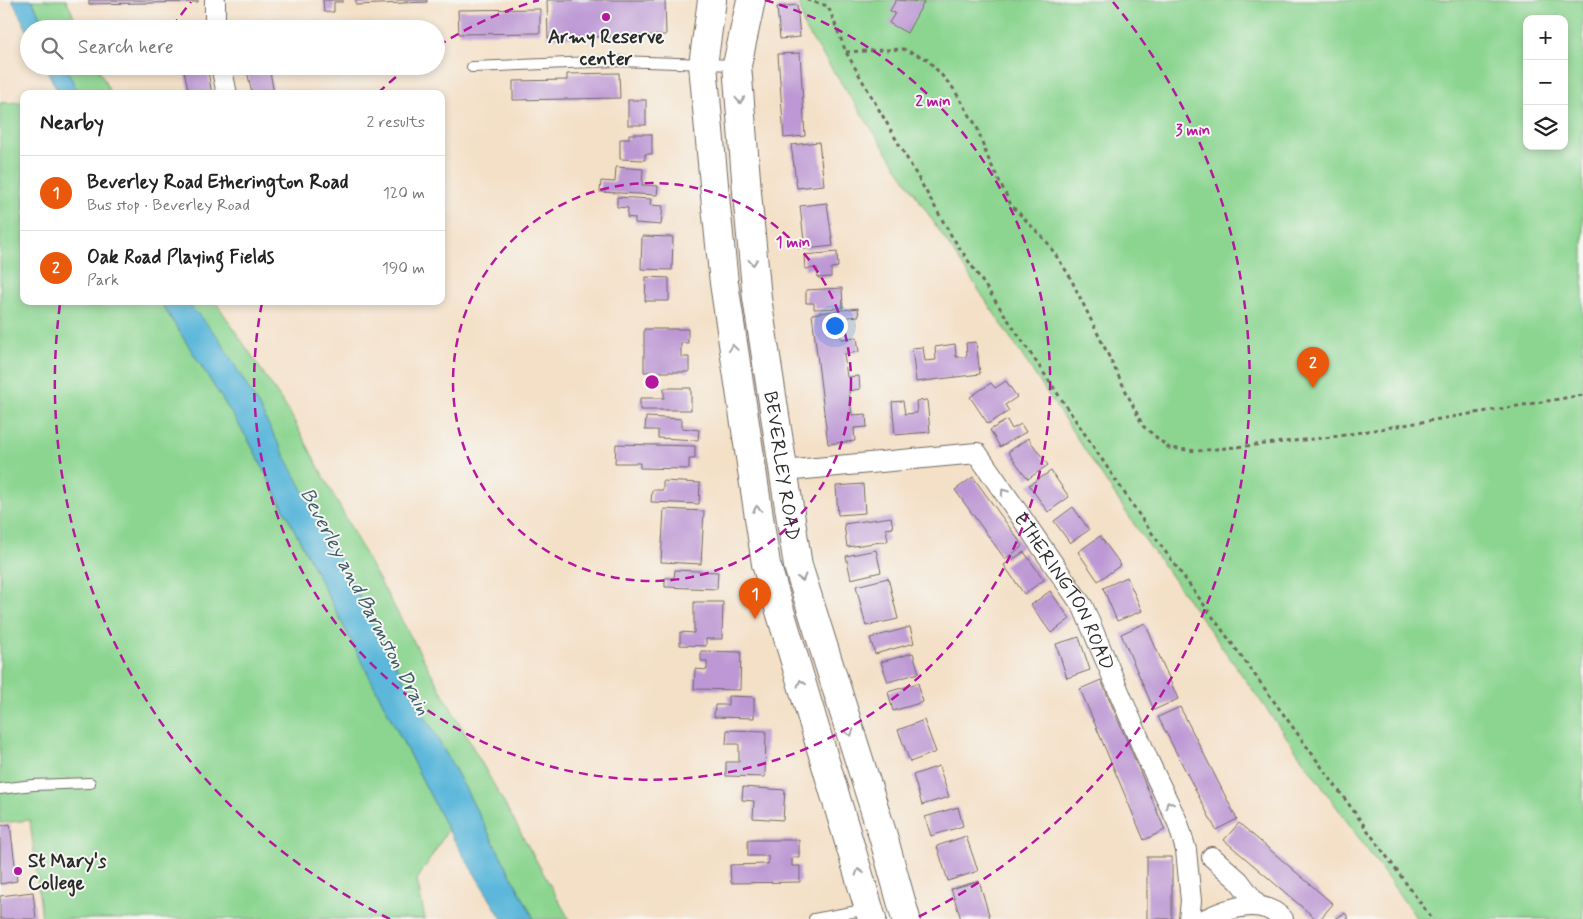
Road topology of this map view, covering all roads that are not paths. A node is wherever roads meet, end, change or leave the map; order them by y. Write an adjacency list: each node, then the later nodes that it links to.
1 (215, 0): 4 (street)
2 (712, 0): 5 (main road, BEVERLEY ROAD)
3 (751, 0): 6 (main road, BEVERLEY ROAD)
4 (215, 20)
5 (703, 65): 6 (lane); 7 (lane); 11 (main road, BEVERLEY ROAD)
6 (737, 65): 10 (main road, BEVERLEY ROAD, one-way to 10)
7 (472, 67)
8 (223, 75): 9 (street)
9 (226, 90)
10 (748, 204): 11 (main road); 12 (main road, BEVERLEY ROAD, one-way to 12)
11 (716, 206): 13 (main road, BEVERLEY ROAD, one-way to 11)
12 (773, 399): 13 (main road); 14 (main road, BEVERLEY ROAD)
13 (742, 403): 16 (main road, BEVERLEY ROAD, one-way to 13)
14 (784, 471): 15 (main road, BEVERLEY ROAD); 21 (street, ETHERINGTON ROAD, one-way to 14)
15 (794, 538): 16 (main road); 25 (main road, BEVERLEY ROAD, one-way to 25)
16 (763, 545): 23 (main road, BEVERLEY ROAD, one-way to 16)
17 (90, 783): 18 (lane)
18 (0, 789)
19 (1212, 857): 20 (street)
20 (1257, 905): 22 (street); 27 (street)
21 (1190, 910): 22 (street)
22 (1224, 910): 26 (street)
23 (871, 914): 24 (lane)
24 (814, 919)
25 (906, 919)
26 (1206, 919)
27 (1283, 919)

